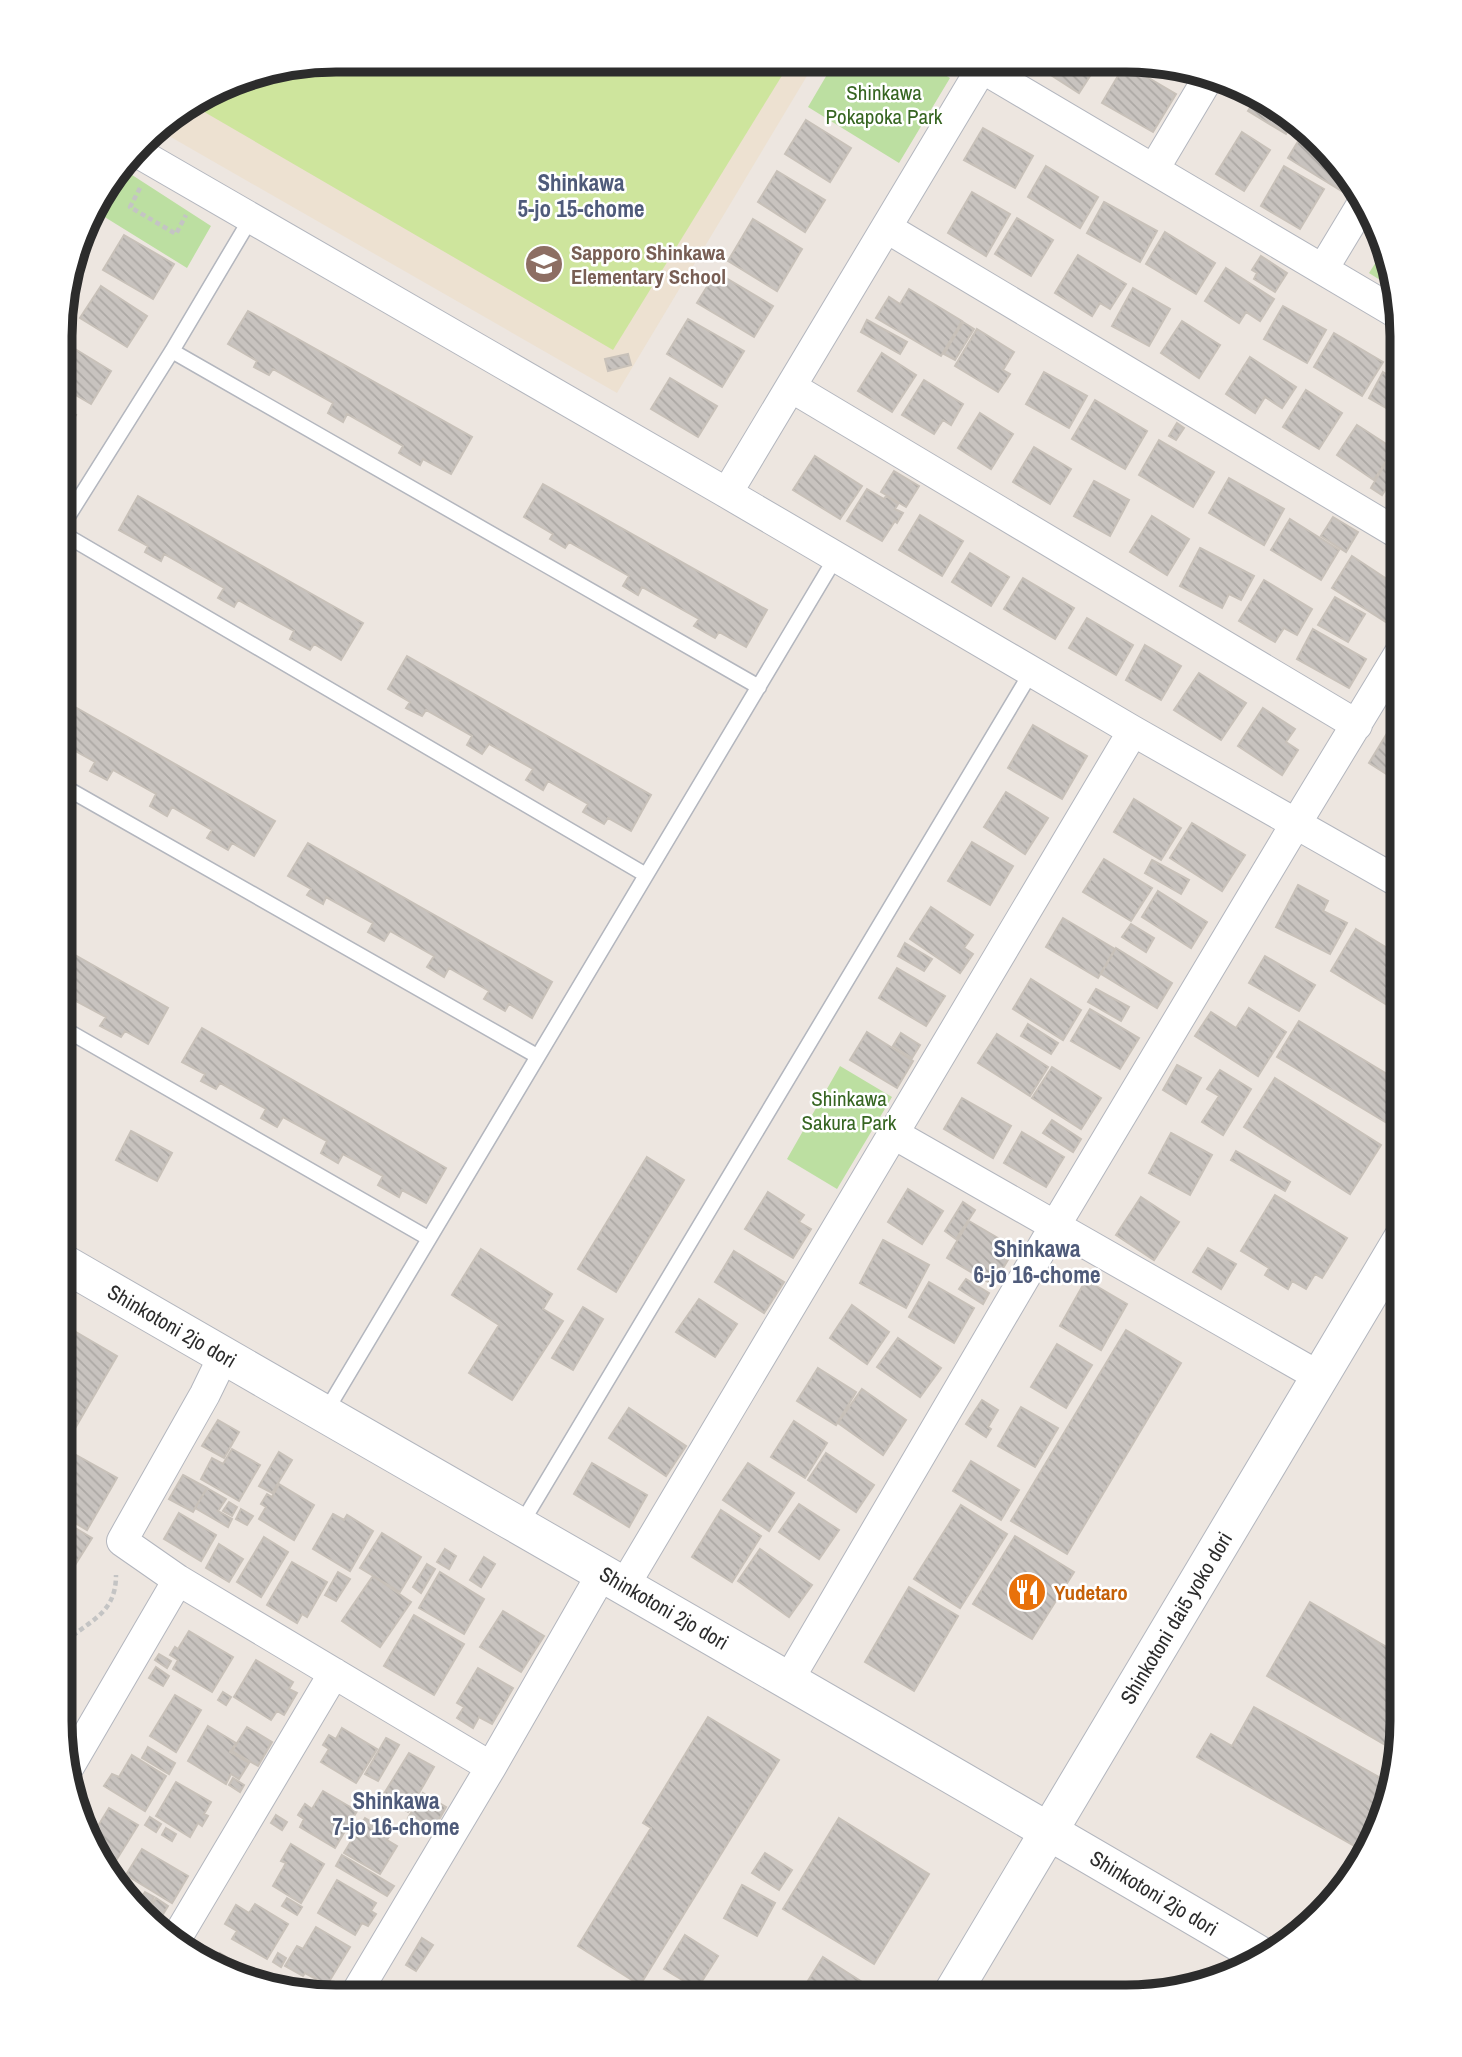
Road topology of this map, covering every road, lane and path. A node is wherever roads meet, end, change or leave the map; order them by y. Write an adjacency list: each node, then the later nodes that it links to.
1 (980, 72): 10 (street)
2 (995, 72): 5 (street)
3 (1205, 84): 5 (street)
4 (143, 156): 9 (street)
5 (1154, 169): 11 (street)
6 (144, 179): 7 (path)
7 (190, 208)
8 (1358, 210): 11 (street)
9 (251, 218): 13 (lane); 15 (street)
10 (887, 228): 14 (street); 17 (street)
11 (1323, 269): 12 (street)
12 (1389, 309)
13 (172, 351): 16 (lane); 22 (lane)
14 (791, 387): 15 (street); 23 (street)
15 (727, 493): 19 (street)
16 (72, 510)
17 (1390, 529)
18 (72, 539): 27 (lane)
19 (836, 557): 21 (street); 22 (lane)
20 (1390, 669): 23 (street)
21 (1032, 671): 24 (street); 39 (lane)
22 (759, 687): 27 (lane)
23 (1357, 725): 26 (street)
24 (1133, 731): 26 (street); 31 (street)
25 (72, 791): 30 (lane)
26 (1296, 823): 28 (street); 32 (street)
27 (646, 875): 30 (lane)
28 (1390, 877)
29 (72, 1033): 33 (lane)
30 (537, 1056): 33 (lane)
31 (894, 1134): 32 (street); 41 (street)
32 (1056, 1225): 37 (street); 45 (street)
33 (428, 1238): 38 (lane)
34 (1390, 1259): 37 (street, Shinkotoni dai5 yoko dori)
35 (72, 1268): 36 (street, Shinkotoni 2jo dori)
36 (224, 1355): 38 (street, Shinkotoni 2jo dori); 42 (street)
37 (1320, 1377): 48 (street, Shinkotoni dai5 yoko dori)
38 (325, 1414): 39 (street, Shinkotoni 2jo dori)
39 (519, 1526): 41 (street, Shinkotoni 2jo dori)
40 (117, 1564): 43 (path)
41 (613, 1579): 45 (street, Shinkotoni 2jo dori); 47 (street)
42 (178, 1580): 44 (street); 46 (street)
43 (72, 1635)
44 (334, 1673): 47 (street); 49 (street)
45 (789, 1679): 48 (street, Shinkotoni 2jo dori)
46 (74, 1758)
47 (491, 1767): 51 (street)
48 (1049, 1831): 50 (street, Shinkotoni 2jo dori); 52 (street, Shinkotoni dai5 yoko dori)
49 (179, 1934)
50 (1255, 1952)
51 (361, 1985)
52 (957, 1985)

